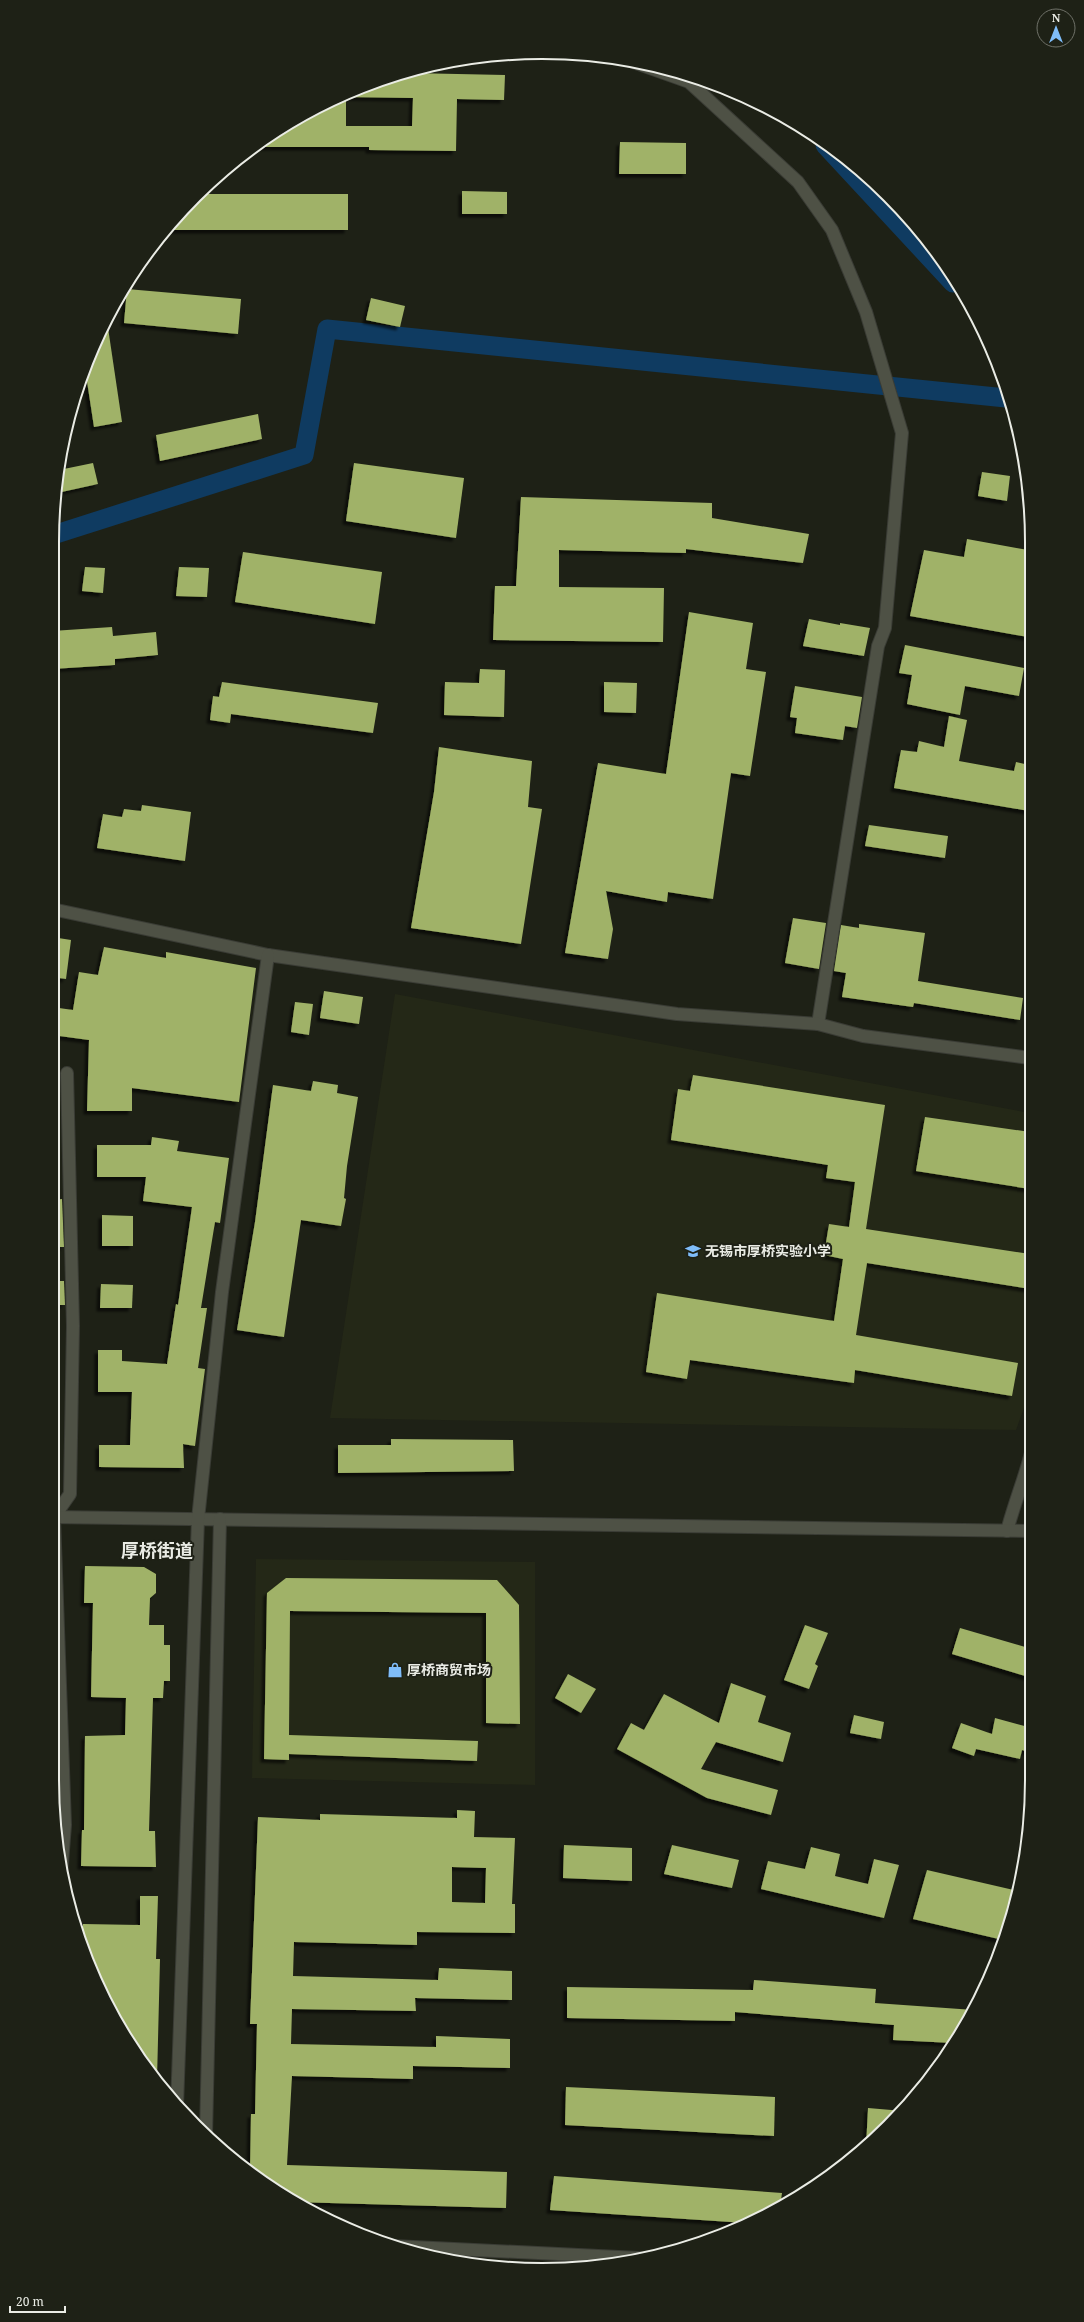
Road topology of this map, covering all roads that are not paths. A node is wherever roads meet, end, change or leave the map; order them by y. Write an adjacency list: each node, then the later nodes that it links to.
1 (688, 82): 4 (street)
2 (59, 910): 3 (street)
3 (268, 955): 4 (street); 10 (street)
4 (818, 1024): 5 (street)
5 (1025, 1057)
6 (67, 1073): 8 (street)
7 (1025, 1476): 12 (street)
8 (59, 1509)
9 (59, 1517): 10 (street)
10 (198, 1519): 11 (street); 16 (street)
11 (220, 1519): 12 (street); 17 (street)
12 (1007, 1531): 13 (street)
13 (1025, 1531)
14 (59, 1671): 15 (street)
15 (63, 1845)
16 (177, 2096)
17 (206, 2127)
18 (418, 2247): 19 (street)
19 (618, 2257)

